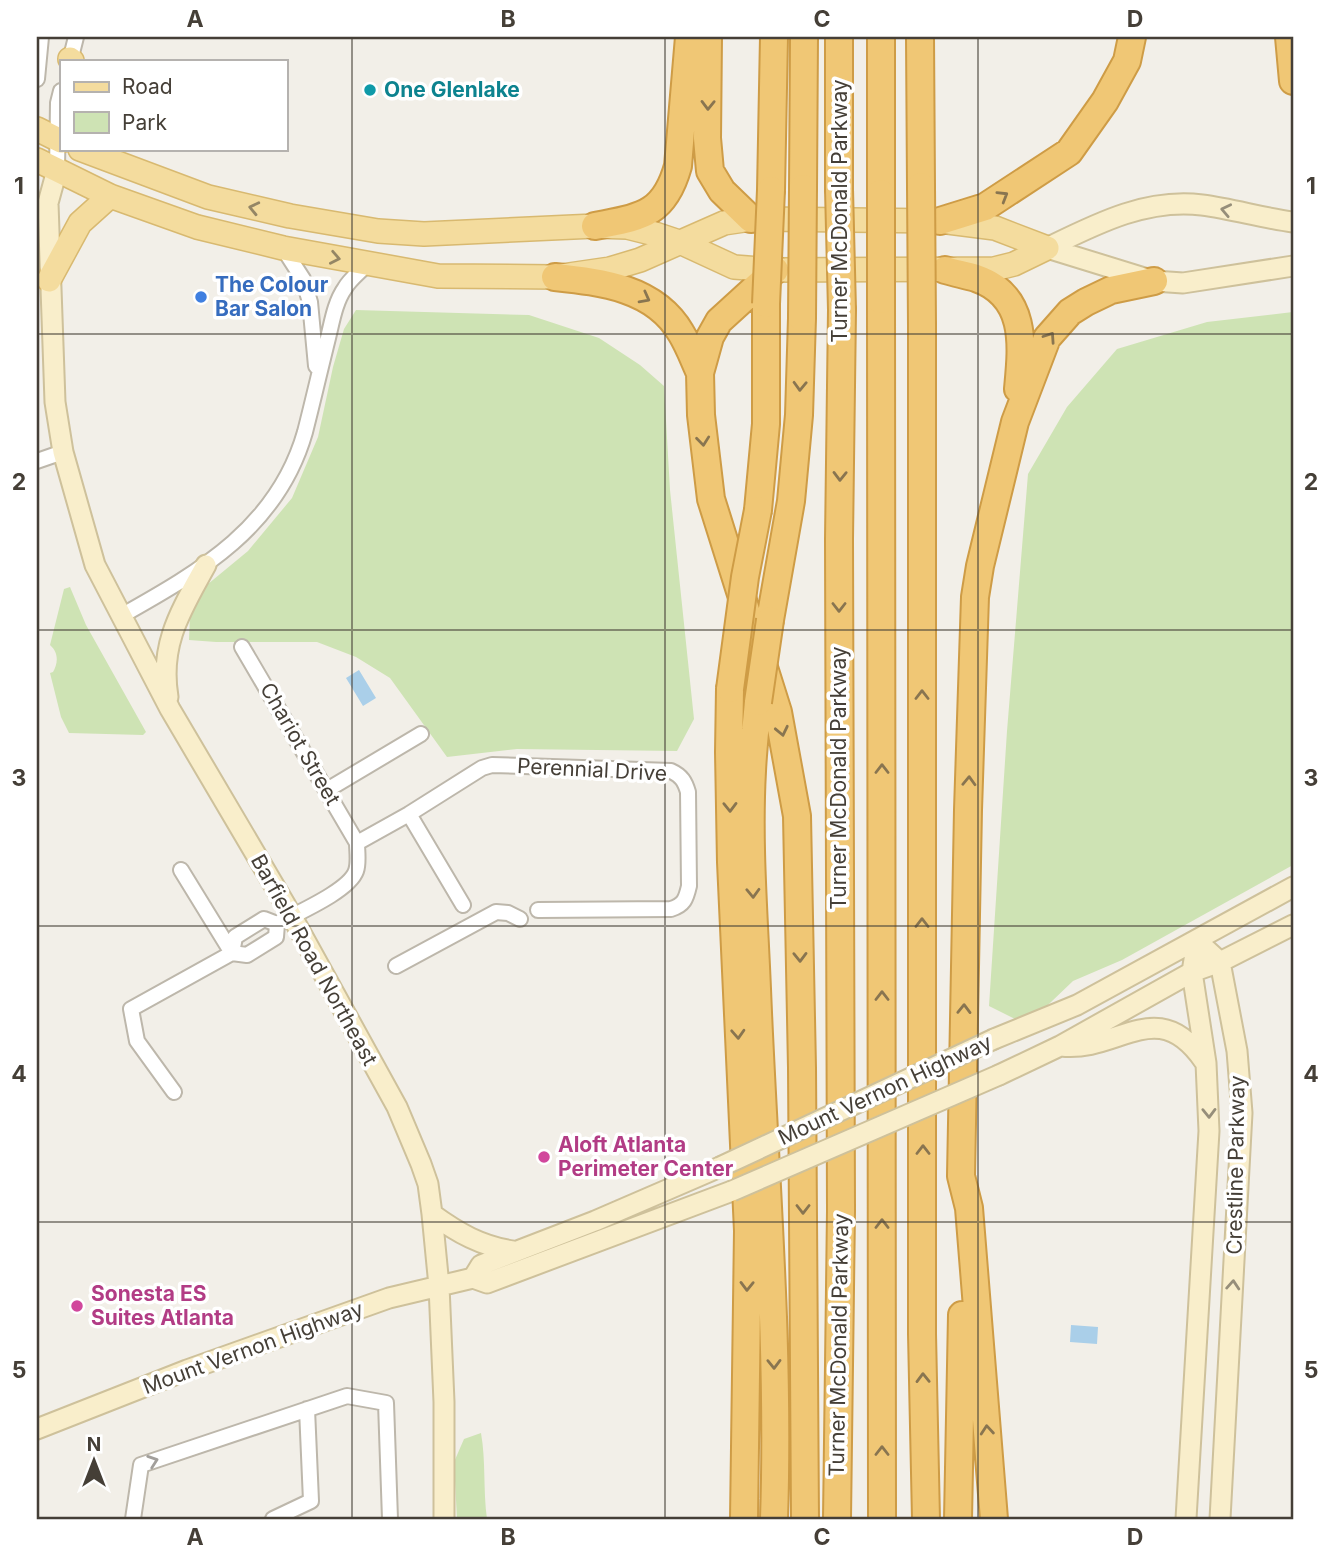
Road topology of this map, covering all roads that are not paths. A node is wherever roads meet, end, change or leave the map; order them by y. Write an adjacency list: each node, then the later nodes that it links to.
1 (41, 37): 11 (street)
2 (689, 37): 22 (highway)
3 (708, 37): 19 (highway, one-way to 19)
4 (774, 37): 75 (highway, one-way to 75, bridge)
5 (804, 37): 76 (highway, one-way to 76, bridge)
6 (839, 37): 79 (highway, Turner McDonald Parkway, one-way to 79, bridge)
7 (881, 37): 80 (highway, Turner McDonald Parkway, one-way to 7, bridge)
8 (920, 37): 81 (highway, one-way to 8, bridge)
9 (1132, 37): 20 (highway, one-way to 9)
10 (1289, 37): 12 (highway)
11 (37, 79)
12 (1293, 81)
13 (60, 96): 14 (street)
14 (51, 136): 17 (street)
15 (84, 150): 16 (main road)
16 (111, 156): 22 (main road, one-way to 16)
17 (43, 165): 18 (main road); 31 (main road, Barfield Road Northeast)
18 (110, 196): 24 (main road); 31 (main road)
19 (751, 219): 20 (main road); 23 (main road)
20 (940, 221): 25 (main road)
21 (1293, 222): 25 (main road, one-way to 25)
22 (596, 226): 23 (main road)
23 (682, 243): 28 (main road); 30 (main road)
24 (284, 248): 26 (main road, one-way to 26); 34 (street)
25 (1048, 248): 29 (main road); 32 (main road)
26 (367, 264): 30 (main road); 34 (street)
27 (1293, 266): 32 (main road)
28 (775, 270): 29 (main road); 33 (highway)
29 (945, 270): 35 (highway)
30 (555, 277): 33 (highway, one-way to 33)
31 (49, 280): 36 (main road, Barfield Road Northeast)
32 (1154, 282): 35 (highway, one-way to 32)
33 (700, 373): 70 (highway, one-way to 70)
34 (318, 378): 38 (street)
35 (1015, 422): 61 (highway, one-way to 35)
36 (61, 443): 37 (street); 39 (main road, Barfield Road Northeast)
37 (37, 460)
38 (206, 565): 39 (street); 41 (main road)
39 (121, 616): 41 (main road, Barfield Road Northeast)
40 (242, 647): 43 (street, Chariot Street)
41 (170, 709): 51 (main road, Barfield Road Northeast)
42 (421, 734): 43 (street)
43 (327, 790): 45 (street, Chariot Street)
44 (409, 814): 45 (street, Perennial Drive); 48 (street); 49 (street, Perennial Drive)
45 (357, 843): 51 (street)
46 (181, 870): 54 (street)
47 (1293, 887): 53 (main road, Mount Vernon Highway)
48 (463, 905)
49 (538, 910)
50 (520, 919): 56 (street)
51 (284, 920): 54 (street); 54 (street); 62 (main road, Barfield Road Northeast)
52 (1293, 925): 55 (main road, Mount Vernon Highway)
53 (1197, 941): 55 (main road); 57 (main road, Crestline Parkway); 63 (main road, Mount Vernon Highway, bridge)
54 (232, 953): 60 (street)
55 (1220, 962): 57 (main road, Mount Vernon Highway); 66 (main road, Crestline Parkway, one-way to 55)
56 (396, 966)
57 (1192, 972): 58 (main road, Mount Vernon Highway); 59 (main road, Crestline Parkway)
58 (1060, 1046): 59 (main road); 64 (main road, Mount Vernon Highway, bridge)
59 (1206, 1063): 67 (main road, Crestline Parkway, one-way to 67)
60 (174, 1092)
61 (961, 1175): 82 (highway); 83 (highway, one-way to 61)
62 (432, 1214): 63 (main road); 65 (main road, Barfield Road Northeast)
63 (514, 1251): 64 (main road, Mount Vernon Highway)
64 (473, 1278): 65 (main road, Mount Vernon Highway)
65 (439, 1286): 69 (main road, Mount Vernon Highway); 74 (main road, Barfield Road Northeast)
66 (1228, 1353): 67 (main road); 85 (main road, Crestline Parkway)
67 (1194, 1358): 84 (main road, Crestline Parkway)
68 (307, 1409): 71 (street, one-way to 68); 72 (street); 73 (street)
69 (37, 1429)
70 (804, 1461): 77 (highway); 78 (highway)
71 (133, 1519)
72 (273, 1519)
73 (390, 1519)
74 (444, 1519)
75 (744, 1519)
76 (774, 1519)
77 (796, 1519)
78 (805, 1519)
79 (837, 1519)
80 (883, 1519)
81 (926, 1519)
82 (958, 1519)
83 (994, 1519)
84 (1186, 1519)
85 (1220, 1519)

